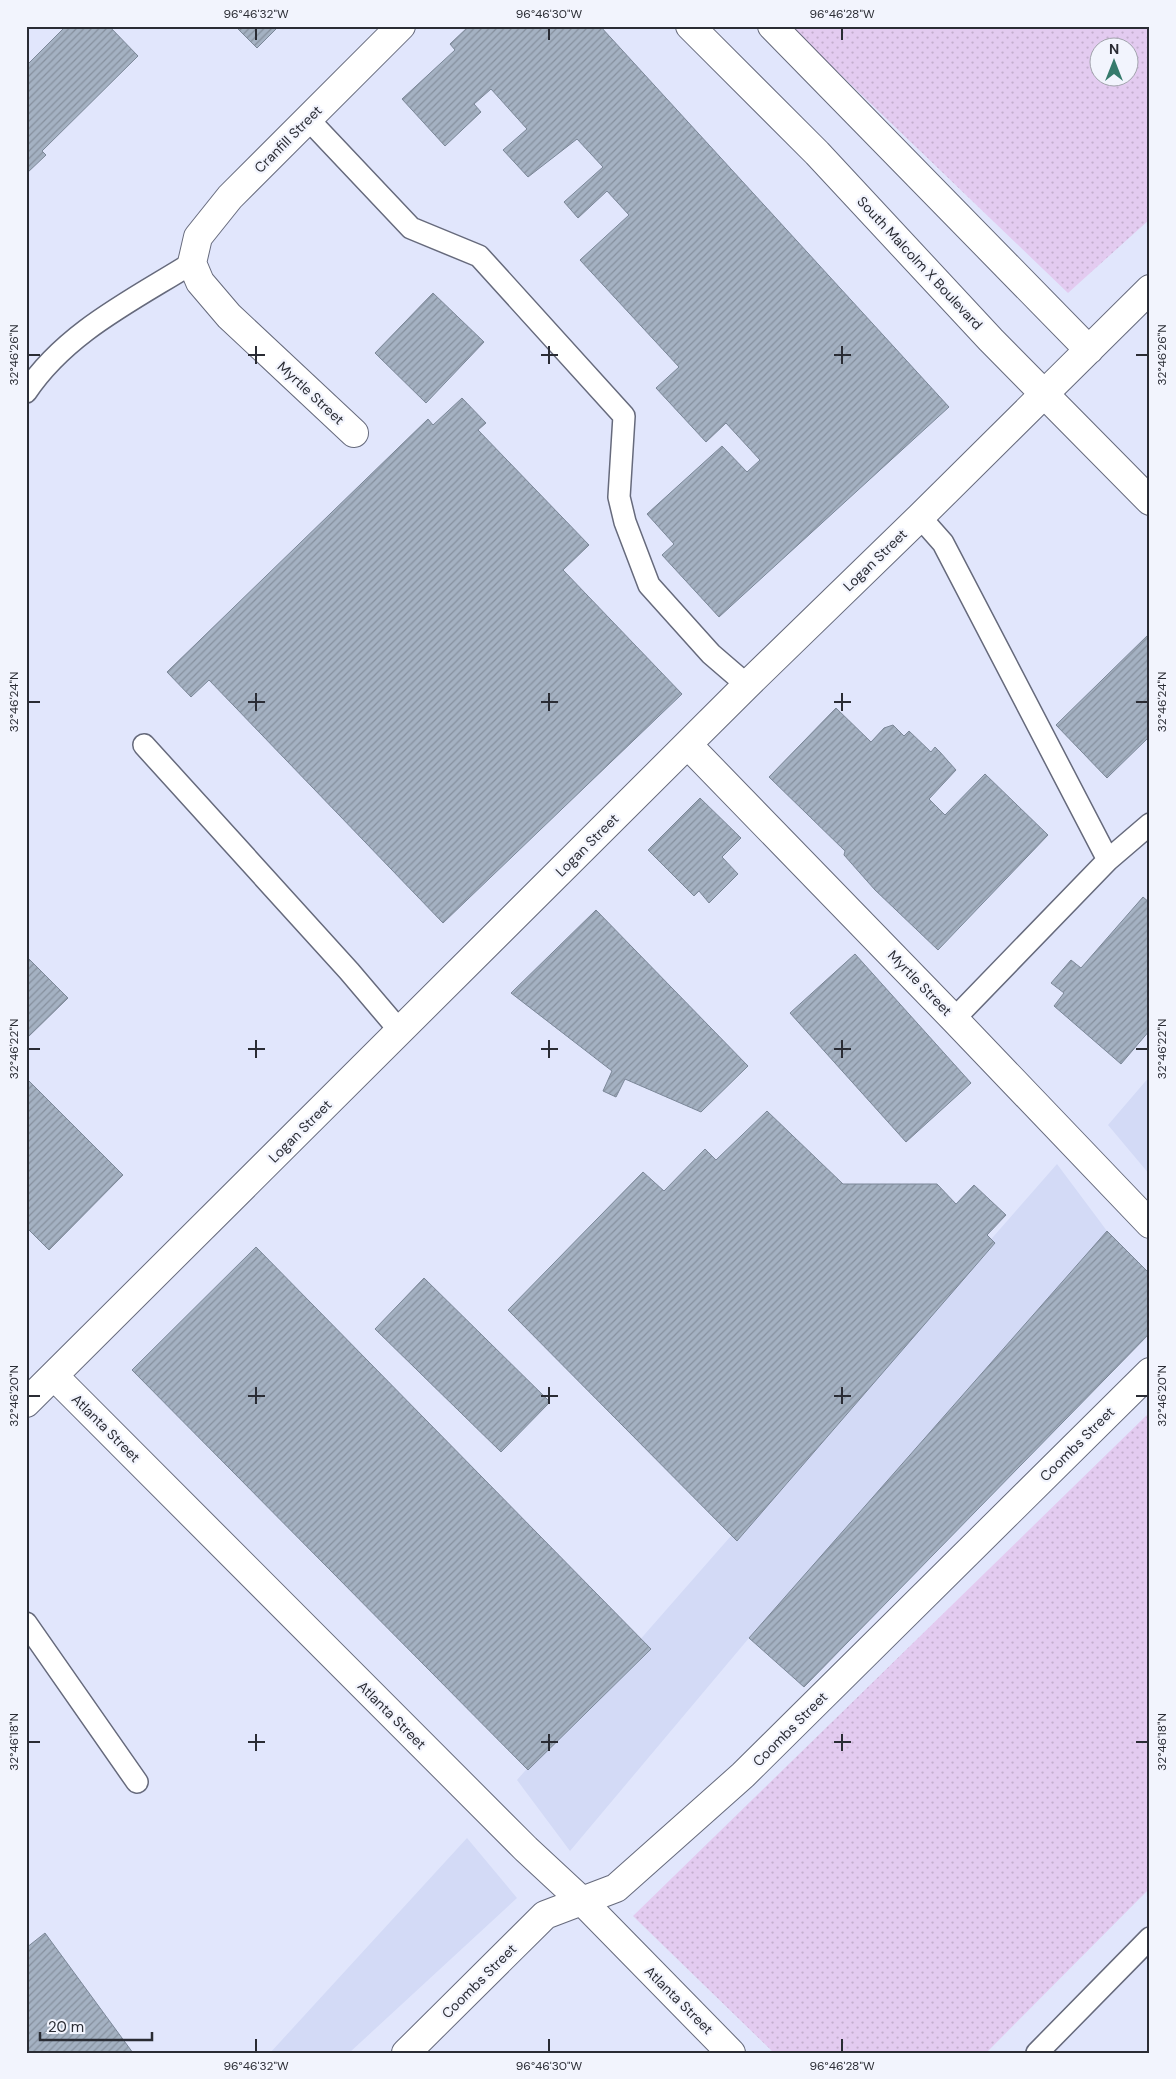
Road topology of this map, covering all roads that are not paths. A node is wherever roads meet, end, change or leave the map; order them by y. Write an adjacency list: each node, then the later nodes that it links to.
1 (401, 26): 4 (street, Cranfill Street)
2 (690, 26): 9 (street, South Malcolm X Boulevard)
3 (772, 26): 7 (street)
4 (308, 119): 5 (street, Cranfill Street); 13 (lane)
5 (192, 263): 8 (lane); 10 (street, Myrtle Street)
6 (1150, 289): 7 (street, Logan Street)
7 (1090, 350): 9 (street, Logan Street)
8 (26, 392)
9 (1046, 393): 11 (street, South Malcolm X Boulevard); 12 (street, Logan Street)
10 (354, 433)
11 (1150, 501)
12 (920, 517): 13 (street, Logan Street); 17 (lane)
13 (747, 685): 15 (street, Logan Street)
14 (144, 745): 19 (lane)
15 (688, 745): 18 (street, Myrtle Street); 19 (street, Logan Street)
16 (1150, 824): 17 (lane)
17 (1108, 860): 18 (lane)
18 (954, 1019): 20 (street, Myrtle Street)
19 (400, 1031): 22 (street, Logan Street)
20 (1150, 1224)
21 (1150, 1372): 26 (street, Coombs Street)
22 (54, 1376): 23 (street, Logan Street); 26 (street, Atlanta Street)
23 (26, 1403)
24 (26, 1623): 25 (lane)
25 (137, 1782)
26 (582, 1902): 28 (street, Coombs Street); 29 (street, Atlanta Street)
27 (1150, 1938): 30 (lane)
28 (406, 2053)
29 (731, 2053)
30 (1038, 2053)

